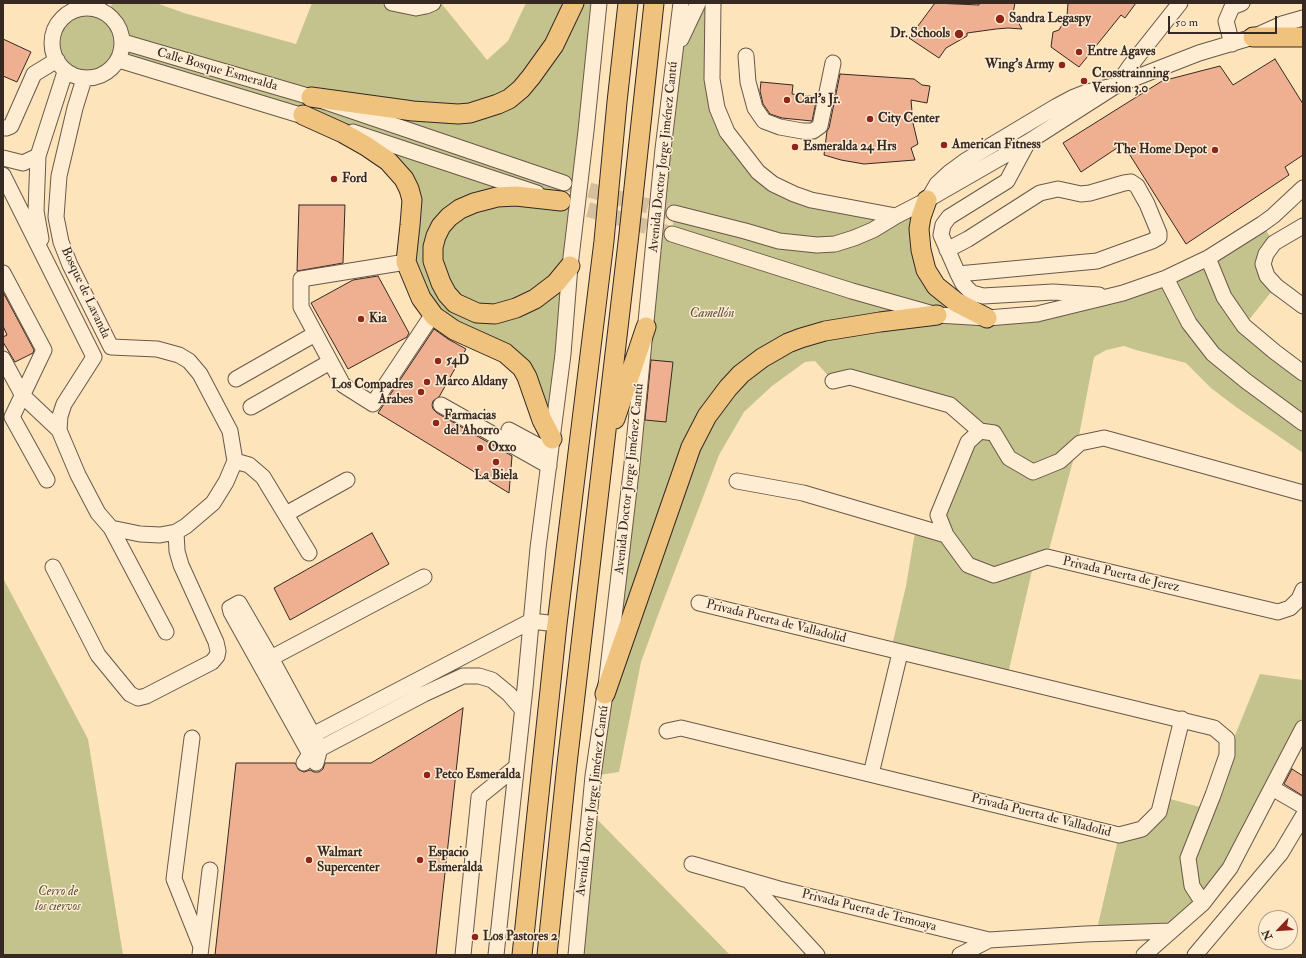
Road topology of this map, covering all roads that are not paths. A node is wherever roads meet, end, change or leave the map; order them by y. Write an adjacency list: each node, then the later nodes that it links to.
1 (392, 3): 2 (street)
2 (433, 3)
3 (574, 3): 26 (main road)
4 (599, 3): 44 (street)
5 (628, 3): 86 (main road)
6 (654, 3): 70 (main road, Avenida Doctor Jorge Jiménez Cantú)
7 (681, 3): 19 (street, Avenida Doctor Jorge Jiménez Cantú)
8 (698, 3): 19 (street)
9 (713, 3): 37 (street)
10 (1180, 3): 25 (street)
11 (1242, 3): 18 (street)
12 (90, 5): 13 (street); 23 (street)
13 (110, 9): 17 (street)
14 (1303, 18): 16 (street)
15 (1303, 37): 16 (main road)
16 (1253, 38): 18 (street)
17 (123, 42): 21 (street); 26 (street, Calle Bosque Esmeralda)
18 (1232, 44): 25 (street)
19 (675, 51): 53 (street, Avenida Doctor Jorge Jiménez Cantú)
20 (746, 56): 22 (street)
21 (119, 60): 24 (street); 27 (street, Calle Bosque Esmeralda)
22 (833, 62)
23 (61, 66): 24 (street); 28 (street); 30 (street, Bosque de Lavanda)
24 (84, 79): 54 (street, Bosque de Lavanda)
25 (1117, 85): 29 (street); 35 (street)
26 (311, 97): 34 (street, Calle Bosque Esmeralda)
27 (302, 116): 34 (street, Calle Bosque Esmeralda); 43 (main road)
28 (3, 128)
29 (1028, 142): 35 (street); 40 (street)
30 (40, 151): 31 (street); 41 (street, Bosque de Lavanda)
31 (3, 158)
32 (3, 175): 41 (street, Bosque de Lavanda)
33 (1303, 188): 42 (street)
34 (564, 196): 44 (main road)
35 (928, 200): 37 (street); 52 (main road)
36 (674, 213): 37 (street)
37 (896, 216)
38 (1303, 226): 49 (street)
39 (672, 234): 51 (street)
40 (947, 250): 46 (street); 46 (street)
41 (44, 255): 56 (street, Bosque de Lavanda)
42 (1208, 258): 47 (street); 59 (street)
43 (406, 262): 50 (main road); 55 (street)
44 (570, 266): 69 (street)
45 (3, 273): 62 (street)
46 (958, 274): 48 (street)
47 (1166, 278): 48 (street); 65 (street)
48 (1114, 296): 52 (street)
49 (1303, 306)
50 (433, 314): 58 (street); 69 (main road)
51 (937, 315): 52 (street); 90 (main road)
52 (987, 318)
53 (646, 327): 70 (main road); 90 (street, Avenida Doctor Jorge Jiménez Cantú)
54 (104, 332): 56 (street); 71 (street, Bosque de Lavanda)
55 (315, 334): 58 (street); 60 (street)
56 (86, 341): 66 (street, Bosque de Lavanda)
57 (3, 359): 62 (street)
58 (330, 362): 64 (street)
59 (1303, 373)
60 (236, 379)
61 (832, 381): 68 (street)
62 (23, 396): 66 (street); 72 (street)
63 (441, 405): 69 (street)
64 (251, 408)
65 (1303, 423)
66 (59, 430): 77 (street)
67 (509, 430): 69 (street)
68 (980, 431): 75 (street); 79 (street, Privada Puerta de Jerez)
69 (550, 452): 85 (street)
70 (603, 457): 112 (main road, Avenida Doctor Jorge Jiménez Cantú)
71 (236, 461): 76 (street); 78 (street)
72 (47, 480)
73 (347, 480): 76 (street)
74 (737, 481): 79 (street)
75 (1303, 493)
76 (286, 514): 80 (street)
77 (111, 528): 78 (street); 87 (street)
78 (176, 532): 81 (street)
79 (946, 535): 83 (street, Privada Puerta de Jerez)
80 (309, 553)
81 (53, 567)
82 (424, 577): 89 (street)
83 (1303, 590)
84 (699, 603): 88 (street, Privada Puerta de Valladolid)
85 (531, 621): 86 (street); 91 (street); 95 (street)
86 (557, 624): 111 (main road)
87 (166, 632)
88 (900, 653): 92 (street, Privada Puerta de Valladolid); 98 (street)
89 (271, 658): 95 (street); 95 (street)
90 (605, 694): 113 (street, Avenida Doctor Jorge Jiménez Cantú)
91 (522, 710): 95 (street); 97 (street)
92 (1182, 719): 98 (street, Privada Puerta de Valladolid); 105 (street, Privada Puerta de Valladolid)
93 (1303, 728): 99 (street)
94 (667, 731): 98 (street, Privada Puerta de Valladolid)
95 (308, 737)
96 (192, 738): 108 (street)
97 (516, 767): 109 (street); 110 (street)
98 (871, 774)
99 (1272, 788): 100 (street); 105 (street)
100 (1303, 806)
101 (1303, 816): 117 (street)
102 (692, 864): 104 (street, Privada Puerta de Temoaya)
103 (210, 870): 108 (street)
104 (749, 881): 107 (street, Privada Puerta de Temoaya); 114 (street)
105 (1203, 903): 106 (street)
106 (1171, 931): 107 (street, Privada Puerta de Temoaya); 116 (street)
107 (989, 940): 115 (street, Privada Puerta de Temoaya)
108 (200, 949)
109 (463, 955)
110 (496, 955)
111 (522, 955)
112 (547, 955)
113 (576, 955)
114 (817, 955)
115 (960, 955)
116 (1144, 955)
117 (1195, 955)

